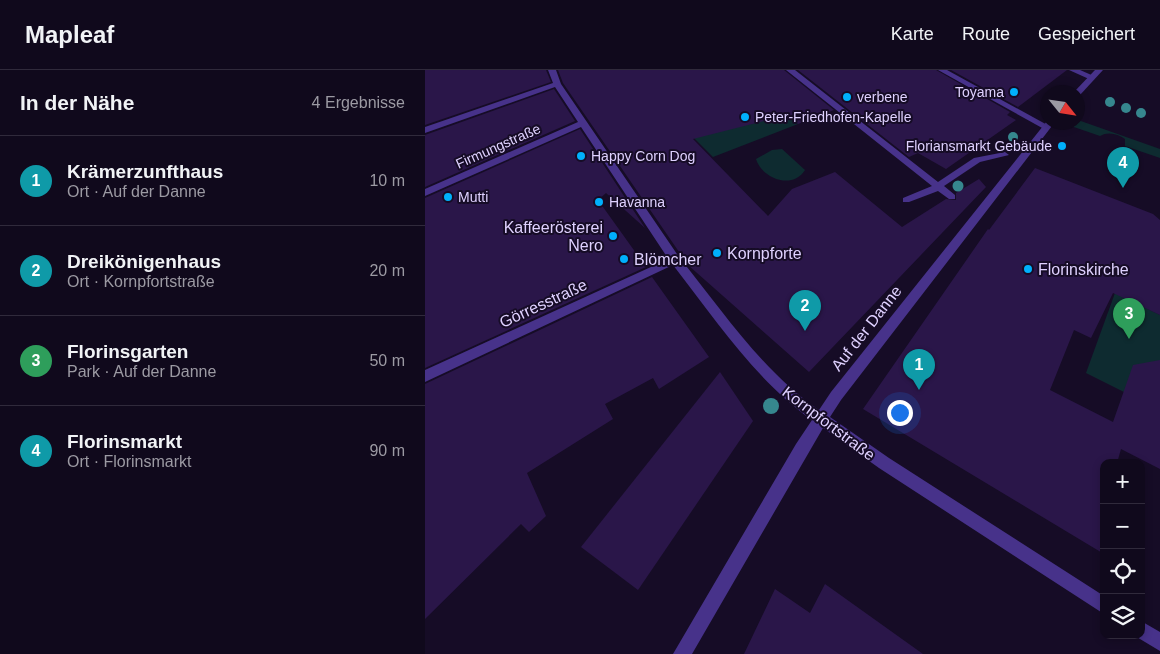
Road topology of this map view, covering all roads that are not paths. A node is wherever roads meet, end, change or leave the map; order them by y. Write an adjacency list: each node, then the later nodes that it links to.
1 (552, 70): 7 (street, Kornpfortstraße)
2 (790, 70): 14 (street)
3 (942, 70): 9 (street)
4 (1073, 70): 6 (street)
5 (1099, 70): 6 (street)
6 (1092, 77): 8 (street)
7 (557, 84): 10 (street, Kornpfortstraße); 11 (street)
8 (1084, 85)
9 (1040, 120)
10 (583, 123): 15 (street, Firmungstraße); 18 (street, Kornpfortstraße)
11 (425, 130)
12 (1045, 130): 20 (street, Auf der Danne)
13 (1005, 156): 14 (street)
14 (939, 186): 16 (street); 17 (street)
15 (425, 193)
16 (952, 197)
17 (907, 200)
18 (675, 260): 19 (street, Görresstraße); 20 (street, Kornpfortstraße)
19 (425, 376)
20 (820, 419): 21 (street, Kornpfortstraße); 24 (street, Auf der Danne)
21 (1100, 603)
22 (1145, 633): 23 (street)
23 (1160, 642)
24 (682, 654)

